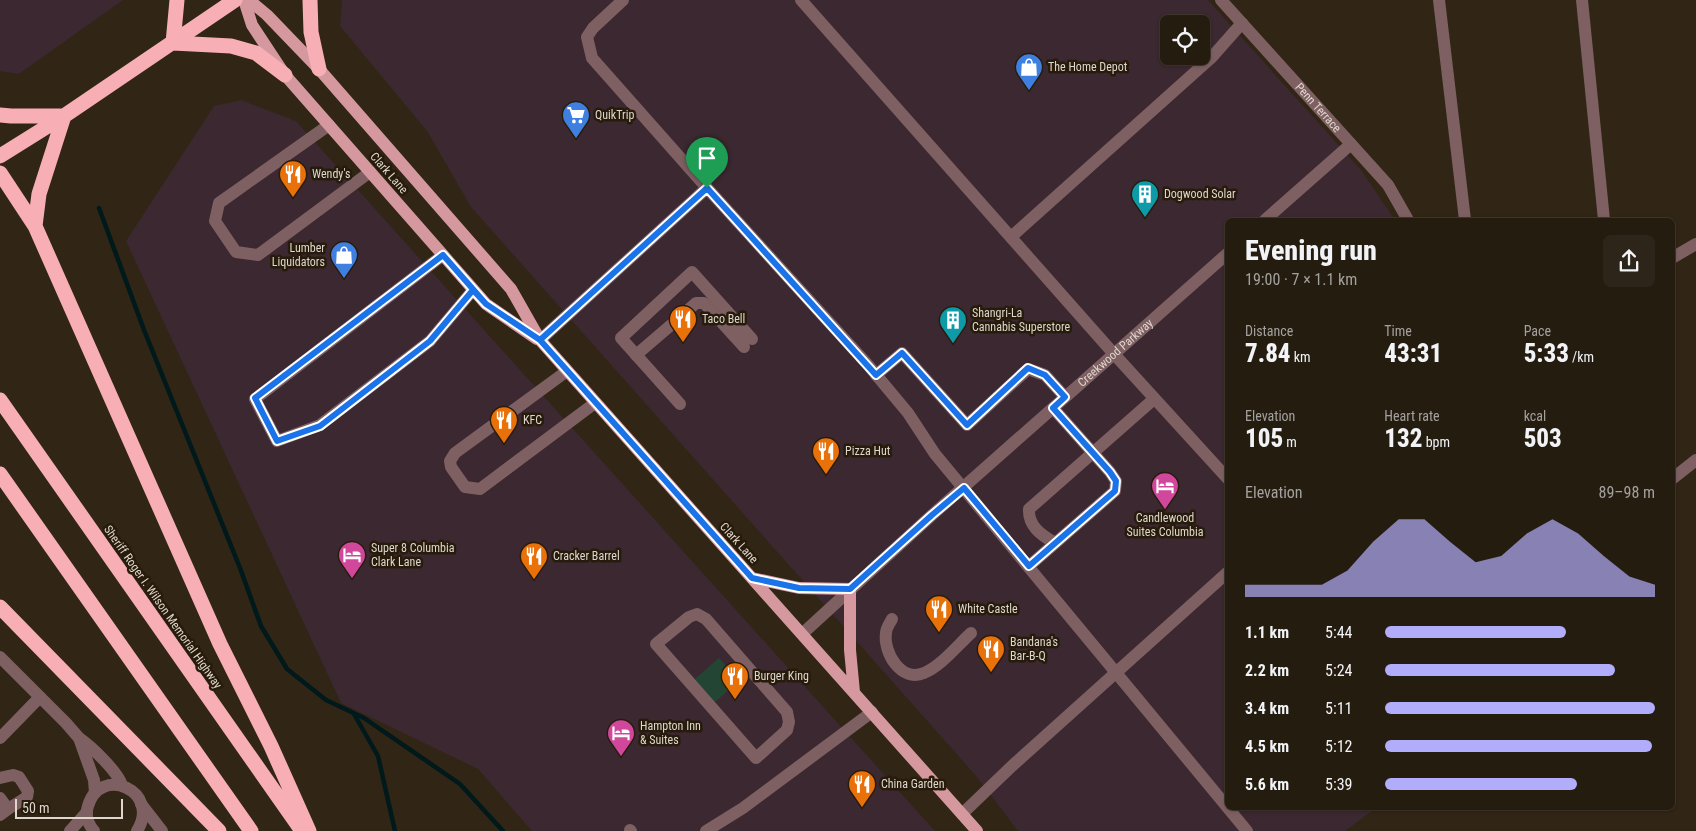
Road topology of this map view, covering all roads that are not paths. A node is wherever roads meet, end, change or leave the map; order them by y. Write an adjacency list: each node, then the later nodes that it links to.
1 (177, 0): 12 (highway)
2 (235, 0): 12 (highway)
3 (244, 0): 14 (main road, Clark Lane)
4 (249, 0): 13 (main road, Clark Lane)
5 (310, 0): 13 (highway)
6 (623, 0): 22 (street)
7 (801, 0): 28 (street)
8 (1221, 0): 11 (street, Penn Terrace)
9 (1440, 0): 25 (street)
10 (1582, 0): 26 (street)
11 (1242, 23): 18 (street, Penn Terrace); 28 (street)
12 (173, 43): 14 (highway); 16 (highway)
13 (318, 69): 34 (main road, Clark Lane)
14 (285, 75): 17 (main road, Clark Lane)
15 (0, 115): 16 (highway)
16 (64, 116): 19 (highway); 27 (highway)
17 (329, 125): 20 (main road, Clark Lane); 20 (street)
18 (1351, 144): 23 (street); 24 (street, Penn Terrace)
19 (0, 156)
20 (370, 172): 30 (main road, Clark Lane)
21 (0, 173): 27 (highway)
22 (707, 188): 34 (street); 38 (street)
23 (1267, 218)
24 (1407, 218)
25 (1466, 218)
26 (1604, 218)
27 (35, 226): 85 (highway)
28 (1011, 237): 35 (street)
29 (1696, 244): 32 (street)
30 (443, 255): 33 (main road, Clark Lane); 33 (street)
31 (1225, 256): 35 (street, Creekwood Parkway)
32 (1675, 256)
33 (473, 290): 34 (main road, Clark Lane)
34 (540, 340): 37 (main road, Clark Lane)
35 (1114, 354): 39 (street, Creekwood Parkway); 40 (street)
36 (636, 356): 36 (street); 43 (street)
37 (567, 371): 42 (main road, Clark Lane); 42 (street)
38 (876, 375): 39 (street); 50 (street)
39 (1065, 397): 44 (street, Creekwood Parkway)
40 (1154, 399): 45 (street); 48 (street)
41 (0, 400): 84 (highway, Sheriff Roger I. Wilson Memorial Highway)
42 (595, 402): 54 (main road, Clark Lane)
43 (680, 404)
44 (1053, 408): 45 (street); 50 (street, Creekwood Parkway)
45 (1093, 452): 51 (street); 51 (street)
46 (1696, 460): 49 (street)
47 (0, 474): 83 (highway)
48 (1225, 476)
49 (1675, 477)
50 (964, 488): 52 (street); 55 (street, Creekwood Parkway)
51 (1055, 543): 52 (street)
52 (1029, 566): 61 (street)
53 (1225, 575): 61 (street)
54 (752, 578): 55 (main road); 59 (main road, Clark Lane)
55 (850, 589): 59 (street, Creekwood Parkway); 63 (main road)
56 (0, 607): 82 (highway)
57 (892, 619): 58 (street)
58 (971, 633)
59 (802, 634): 63 (main road, Clark Lane)
60 (0, 657): 64 (street)
61 (1117, 672): 73 (street); 77 (street)
62 (754, 676): 62 (street)
63 (854, 692): 65 (main road, Clark Lane)
64 (40, 697): 66 (street); 67 (street)
65 (872, 712): 77 (main road, Clark Lane); 86 (street)
66 (0, 738)
67 (79, 738): 69 (street); 70 (street)
68 (0, 778): 75 (street)
69 (122, 785): 70 (street); 72 (street)
70 (95, 793): 76 (street)
71 (0, 798): 75 (street)
72 (141, 804): 80 (street); 81 (street)
73 (1225, 804)
74 (1230, 810): 88 (street)
75 (4, 812)
76 (87, 812): 78 (street); 79 (street)
77 (962, 814): 87 (main road, Clark Lane)
78 (70, 831)
79 (94, 831)
80 (137, 831)
81 (162, 831)
82 (219, 831)
83 (250, 831)
84 (302, 831)
85 (309, 831)
86 (706, 831)
87 (977, 831)
88 (1247, 831)

